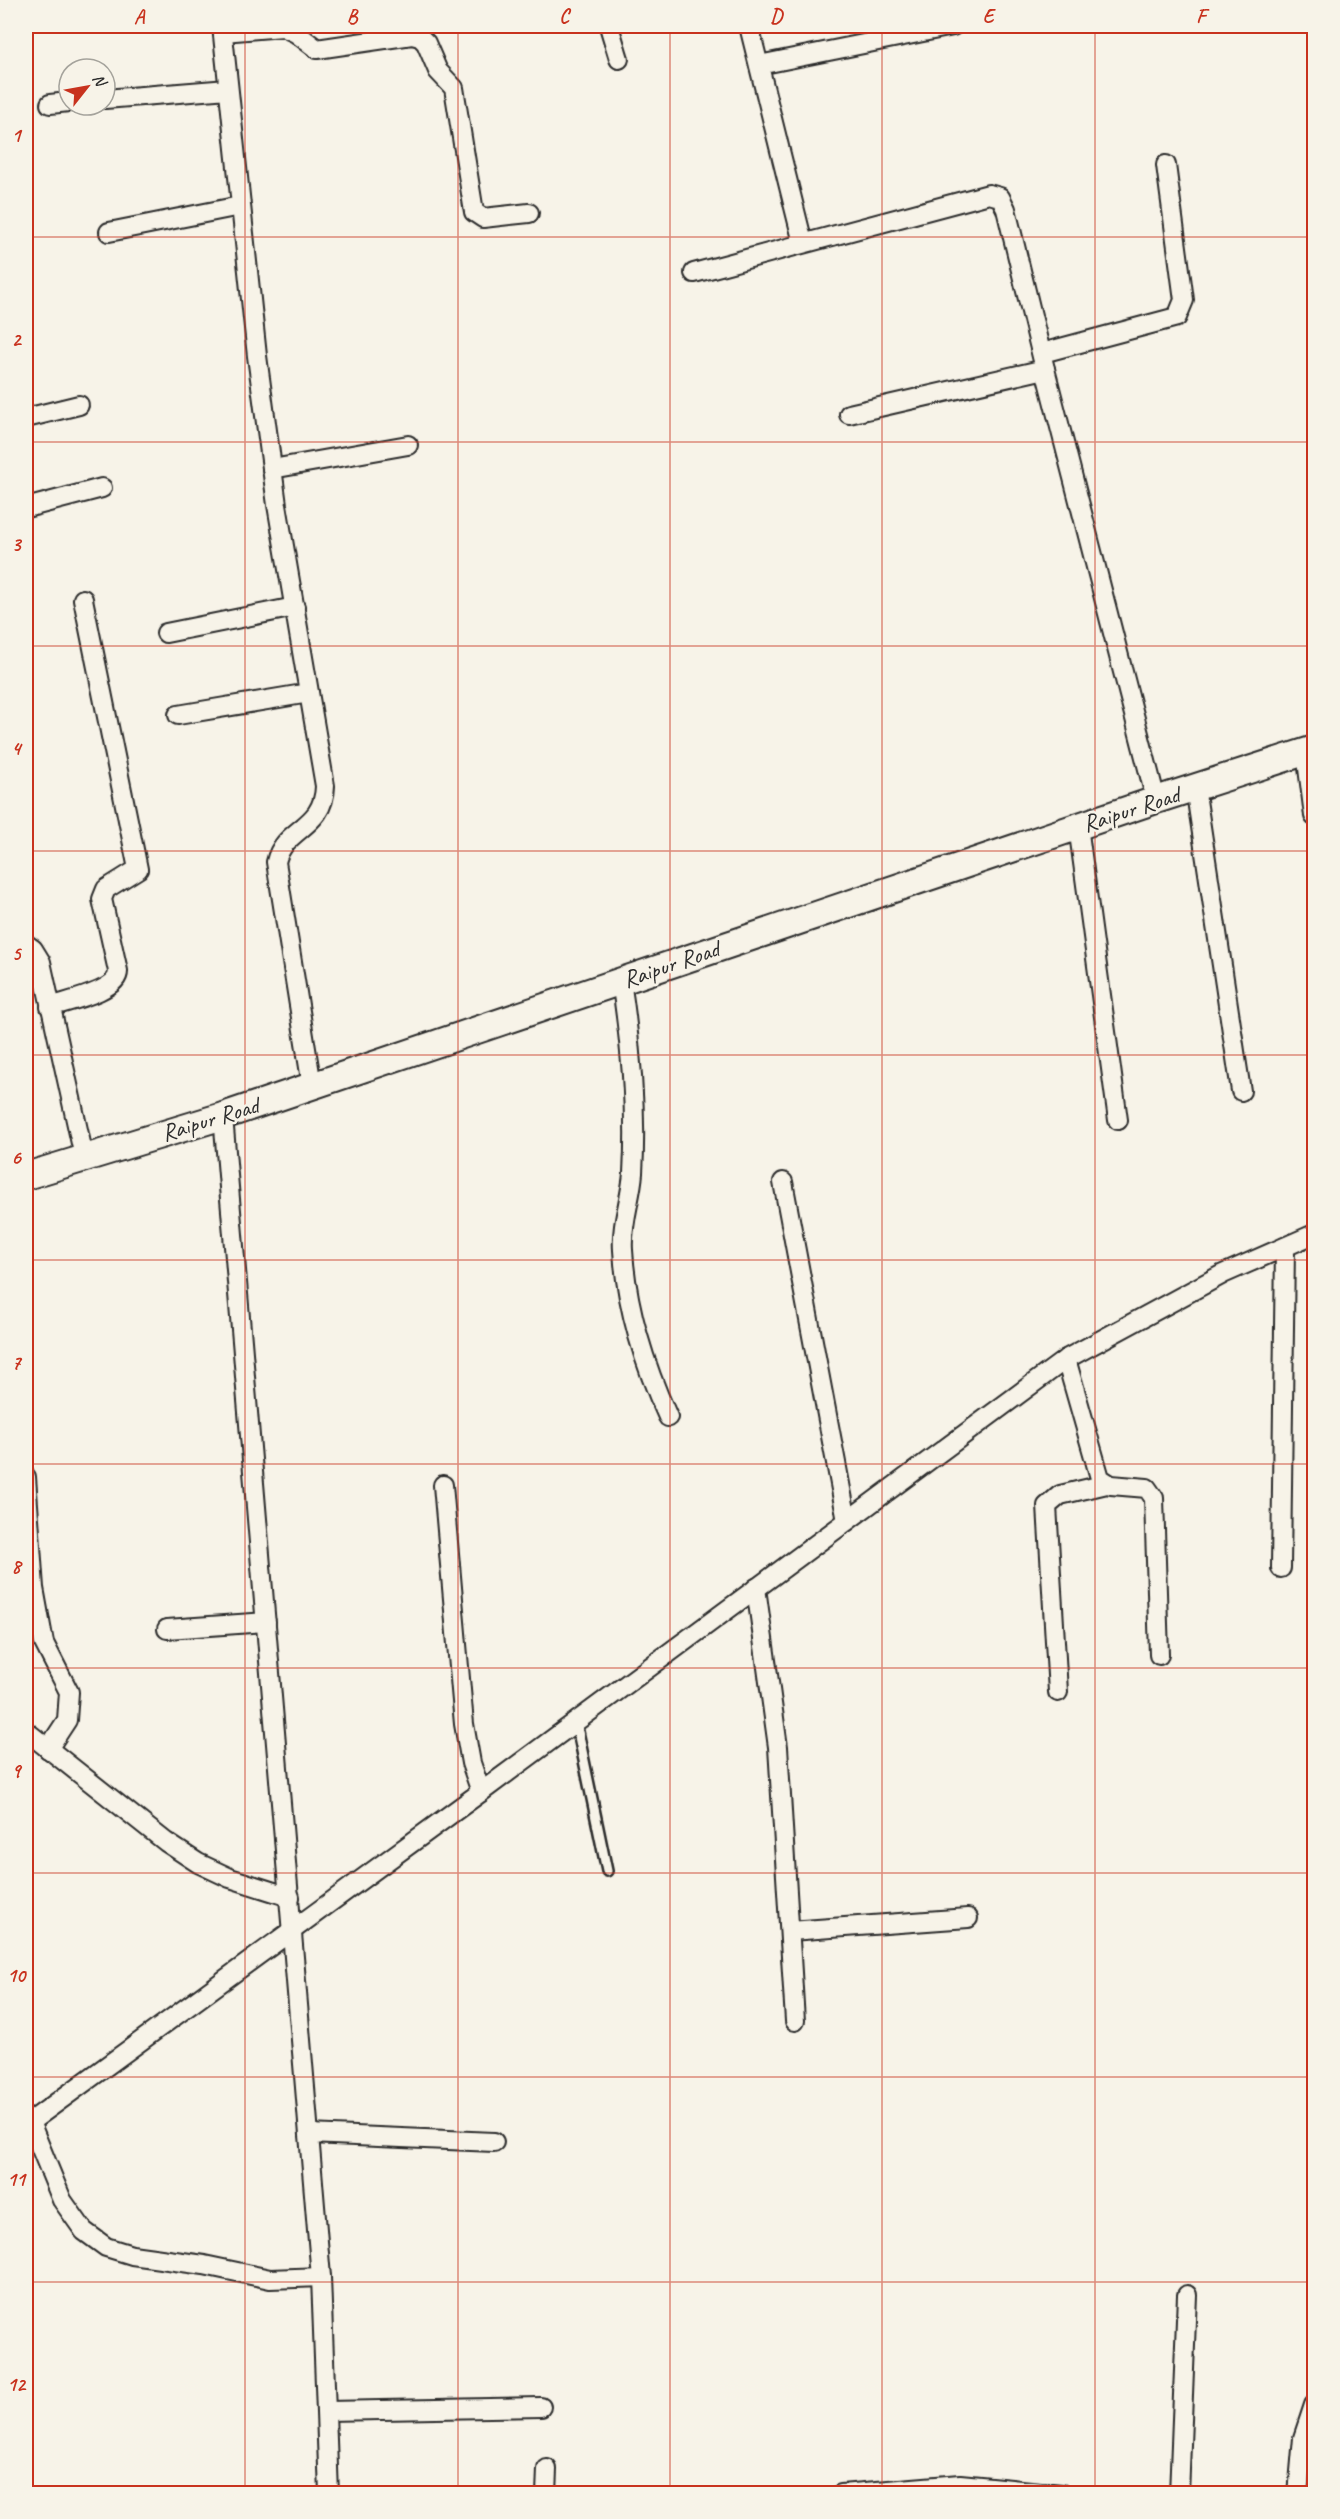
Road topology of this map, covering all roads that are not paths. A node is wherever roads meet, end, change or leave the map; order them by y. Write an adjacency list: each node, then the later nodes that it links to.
1 (609, 26): 5 (street)
2 (749, 26): 6 (street)
3 (954, 26): 6 (street)
4 (222, 29): 7 (street); 13 (street)
5 (619, 59)
6 (759, 65): 15 (street)
7 (228, 89): 8 (street); 12 (street)
8 (117, 98)
9 (57, 103): 10 (street)
10 (50, 104)
11 (1166, 165): 17 (street)
12 (240, 206): 14 (street); 22 (street)
13 (529, 213)
14 (109, 232)
15 (803, 243): 16 (street); 17 (street)
16 (694, 273)
17 (1043, 361): 19 (street); 32 (street)
18 (79, 405): 20 (street)
19 (849, 414)
20 (26, 418)
21 (408, 445): 22 (street)
22 (272, 469): 26 (street)
23 (102, 488): 24 (street)
24 (26, 508)
25 (82, 599): 37 (street)
26 (295, 607): 27 (street); 28 (street)
27 (166, 633)
28 (309, 693): 29 (street); 38 (street)
29 (178, 715)
30 (1310, 750): 31 (main road, Raipur Road); 33 (street)
31 (1196, 787): 32 (main road, Raipur Road); 39 (street)
32 (1155, 800): 34 (main road, Raipur Road)
33 (1314, 816)
34 (1078, 826): 36 (main road, Raipur Road); 41 (street)
35 (26, 944): 37 (street)
36 (621, 981): 38 (main road, Raipur Road); 48 (street)
37 (50, 1007): 42 (street)
38 (312, 1086): 40 (main road, Raipur Road)
39 (1241, 1091)
40 (223, 1116): 42 (main road, Raipur Road); 55 (street)
41 (1118, 1120)
42 (84, 1157): 43 (main road, Raipur Road)
43 (26, 1176)
44 (783, 1182): 52 (street)
45 (1314, 1234): 46 (street)
46 (1285, 1247): 47 (street); 53 (street)
47 (1066, 1359): 50 (street); 52 (street)
48 (668, 1418)
49 (26, 1477): 61 (street)
50 (1107, 1484): 57 (street); 58 (street)
51 (443, 1485): 62 (street)
52 (847, 1521): 54 (street)
53 (1281, 1568)
54 (756, 1588): 59 (street); 67 (street)
55 (266, 1622): 56 (street); 64 (street)
56 (167, 1629)
57 (1159, 1655)
58 (1058, 1692)
59 (576, 1722): 62 (street); 63 (lane)
60 (26, 1731): 61 (street)
61 (48, 1749): 64 (street)
62 (481, 1792): 66 (street)
63 (607, 1871)
64 (290, 1897): 66 (street)
65 (968, 1918): 67 (street)
66 (292, 1931): 69 (street); 70 (street)
67 (790, 1931): 68 (street)
68 (795, 2022)
69 (28, 2124): 72 (street)
70 (309, 2134): 71 (street); 72 (street)
71 (494, 2142)
72 (321, 2277): 76 (street)
73 (1187, 2295): 82 (street)
74 (1314, 2405): 83 (street)
75 (541, 2407): 76 (street)
76 (327, 2411): 78 (street)
77 (547, 2469): 79 (street)
78 (328, 2493)
79 (546, 2493)
80 (841, 2493): 81 (street)
81 (1062, 2493)
82 (1179, 2493)
83 (1298, 2493)

